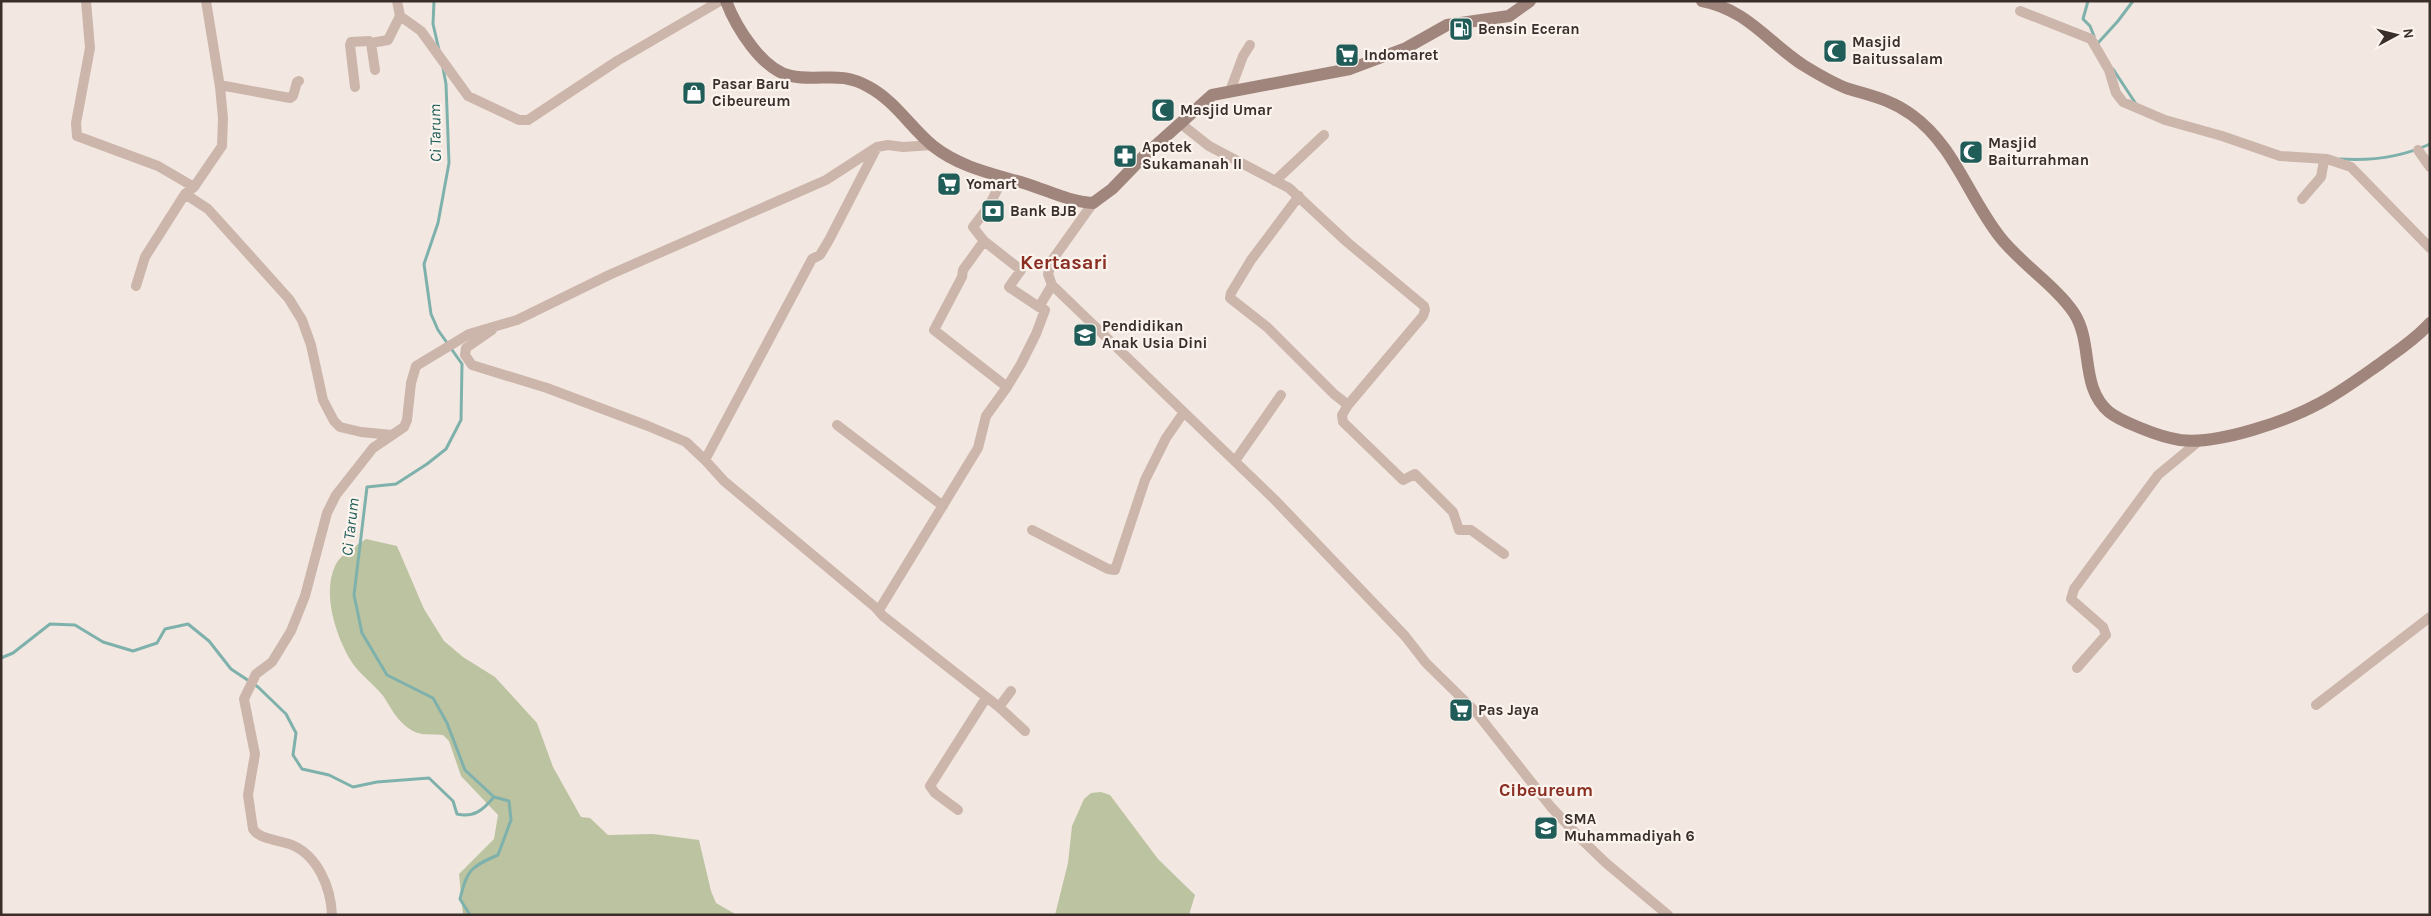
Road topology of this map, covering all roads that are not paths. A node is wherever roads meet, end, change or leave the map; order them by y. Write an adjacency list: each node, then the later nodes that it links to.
1 (86, 1): 26 (street)
2 (206, 1): 15 (street)
3 (397, 1): 9 (street)
4 (720, 1): 9 (street)
5 (726, 1): 19 (main road)
6 (1530, 1): 16 (main road)
7 (1702, 1): 44 (main road)
8 (2020, 11): 22 (street)
9 (400, 16): 10 (street)
10 (371, 43): 12 (street); 14 (street)
11 (1250, 46): 16 (street)
12 (375, 70)
13 (299, 81): 15 (street)
14 (355, 87)
15 (220, 88): 26 (street)
16 (1230, 91): 17 (main road)
17 (1180, 123): 25 (street); 30 (main road)
18 (1324, 134): 25 (street)
19 (933, 146): 20 (street); 24 (main road)
20 (877, 147): 37 (street); 45 (street)
21 (2418, 150): 23 (street)
22 (2327, 159): 29 (street); 32 (street)
23 (2430, 167)
24 (1003, 178): 30 (main road); 31 (street)
25 (1275, 181): 28 (street)
26 (194, 187): 27 (street)
27 (185, 194): 34 (street); 43 (street)
28 (1298, 196): 40 (street); 40 (street)
29 (2302, 199)
30 (1093, 203): 33 (street)
31 (984, 241): 35 (street); 38 (street)
32 (2430, 248)
33 (1052, 285): 35 (street); 41 (street)
34 (136, 286)
35 (1039, 307): 38 (street)
36 (2430, 324): 44 (main road)
37 (497, 326): 43 (street); 45 (street)
38 (1007, 387): 47 (street)
39 (1281, 395): 46 (street)
40 (1348, 406): 49 (street)
41 (1184, 412): 46 (street); 48 (street)
42 (837, 425): 47 (street)
43 (392, 435): 60 (street)
44 (2199, 441): 52 (street)
45 (705, 460): 50 (street)
46 (1235, 461): 59 (street)
47 (943, 506): 50 (street)
48 (1032, 530)
49 (1504, 554)
50 (878, 610): 54 (street)
51 (2430, 617): 55 (street)
52 (2077, 668)
53 (1011, 691): 56 (street)
54 (986, 698): 56 (street); 58 (street)
55 (2316, 705)
56 (1000, 708): 57 (street)
57 (1025, 731)
58 (958, 810)
59 (1666, 914)
60 (332, 915)

